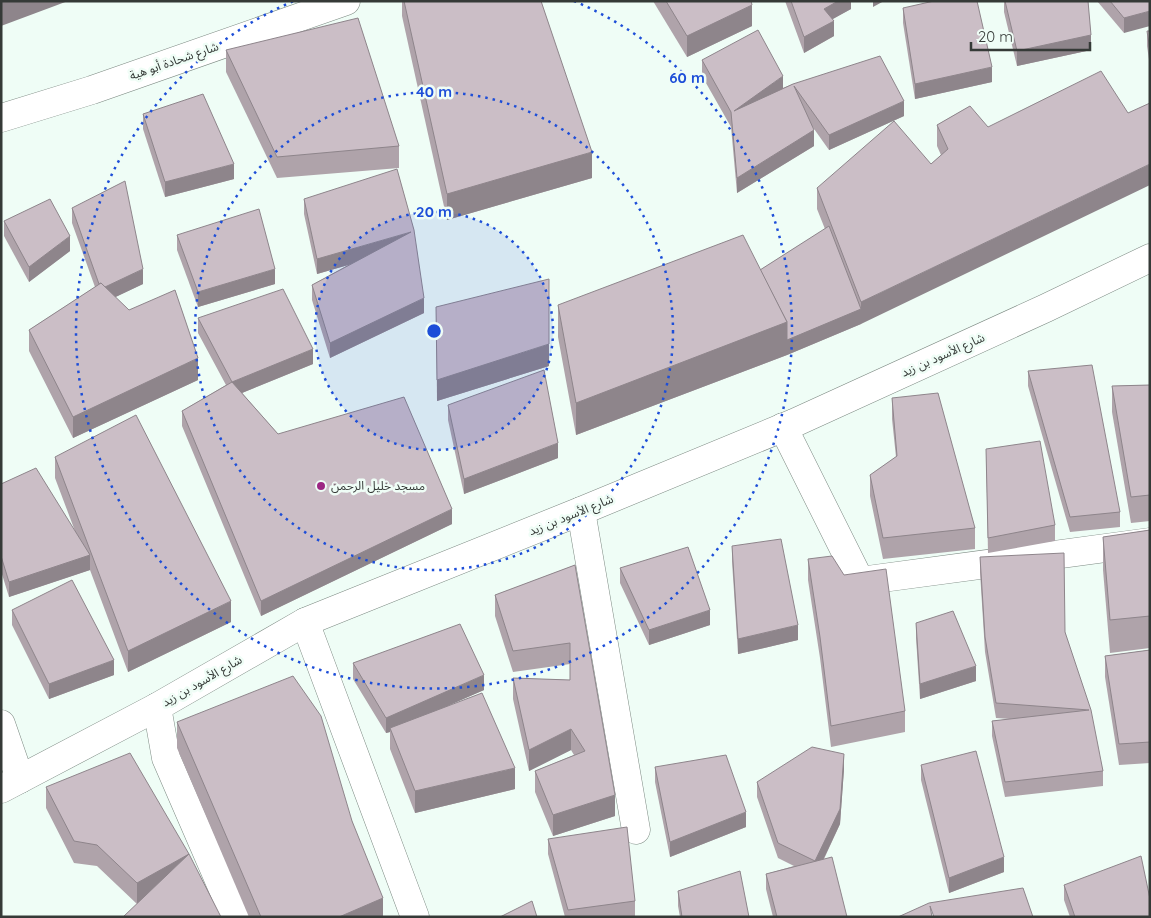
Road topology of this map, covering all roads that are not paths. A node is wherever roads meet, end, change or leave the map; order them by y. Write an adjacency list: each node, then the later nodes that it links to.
1 (346, 1): 2 (street, شارع شحادة أبو هية)
2 (1, 118)
3 (1150, 258): 4 (street, شارع الأسود بن زيد)
4 (783, 427): 5 (street, شارع الأسود بن زيد); 6 (street)
5 (581, 511): 7 (street, شارع الأسود بن زيد); 11 (street)
6 (1150, 542)
7 (305, 622): 8 (street, شارع الأسود بن زيد); 13 (street)
8 (157, 707): 10 (street, شارع الأسود بن زيد); 12 (street)
9 (1, 724): 10 (street)
10 (11, 784)
11 (636, 830)
12 (235, 917)
13 (415, 917)

